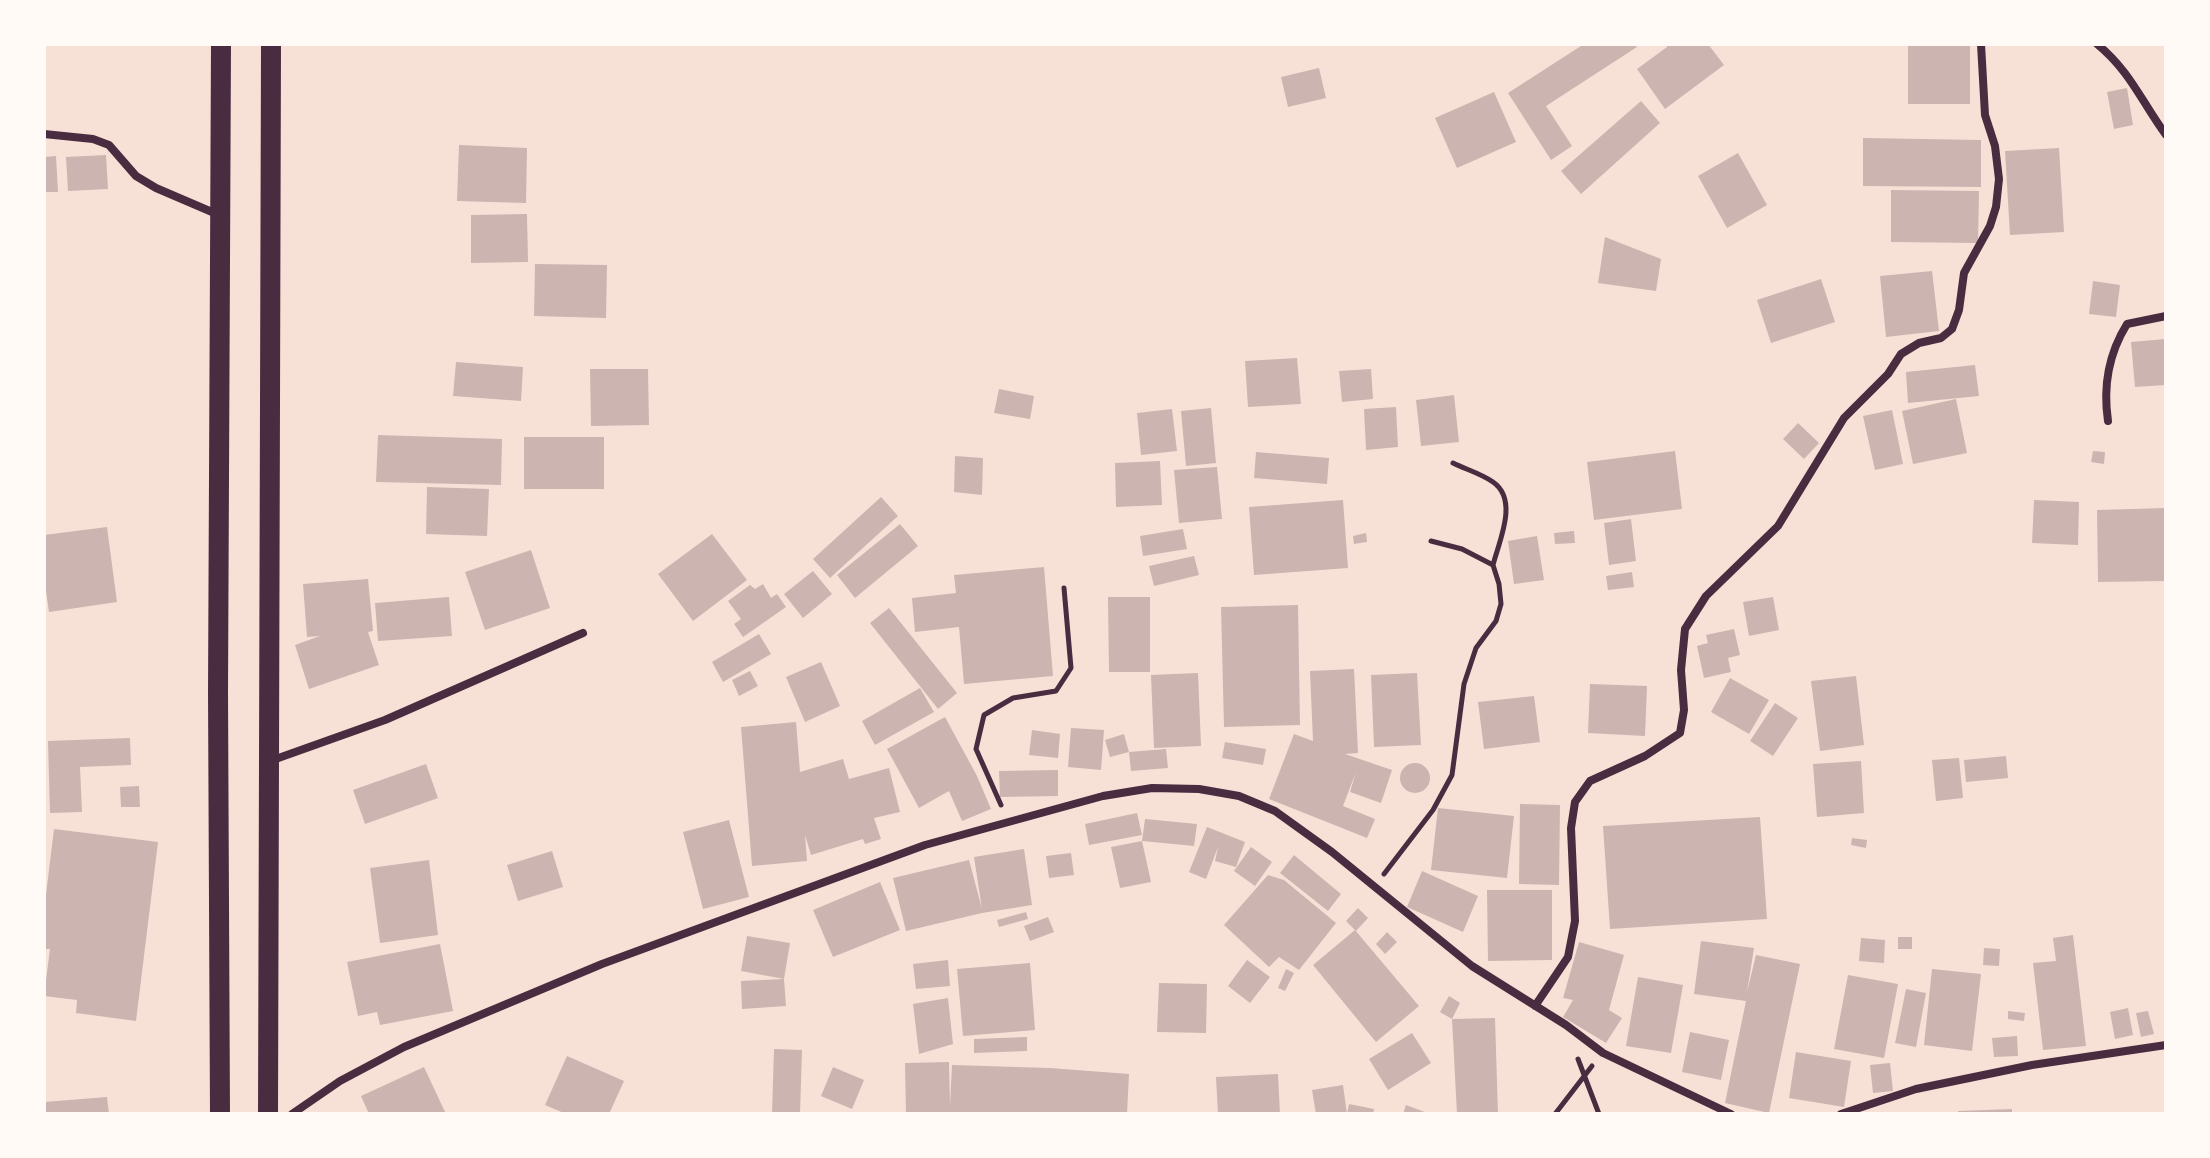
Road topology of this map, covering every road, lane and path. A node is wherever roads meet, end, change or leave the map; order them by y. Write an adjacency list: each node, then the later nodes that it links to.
1 (221, 44): 7 (main road)
2 (271, 44): 15 (main road)
3 (1981, 44): 18 (street)
4 (2097, 44): 6 (street)
5 (44, 134): 7 (street)
6 (2166, 135)
7 (219, 215): 23 (main road)
8 (2166, 316): 9 (street)
9 (2108, 421)
10 (1453, 463): 12 (path)
11 (1431, 541): 12 (path)
12 (1493, 565): 17 (path)
13 (1064, 588): 16 (path)
14 (583, 633): 15 (street)
15 (270, 761): 24 (main road)
16 (1008, 820): 17 (street); 25 (street)
17 (1374, 887): 18 (street)
18 (1535, 1006): 19 (street)
19 (1566, 1025): 21 (street); 22 (path)
20 (2166, 1045): 29 (street)
21 (1603, 1053): 22 (path); 28 (street)
22 (1584, 1076): 26 (path); 27 (path)
23 (220, 1114)
24 (268, 1114)
25 (292, 1114)
26 (1555, 1114)
27 (1599, 1114)
28 (1731, 1114)
29 (1841, 1114)

